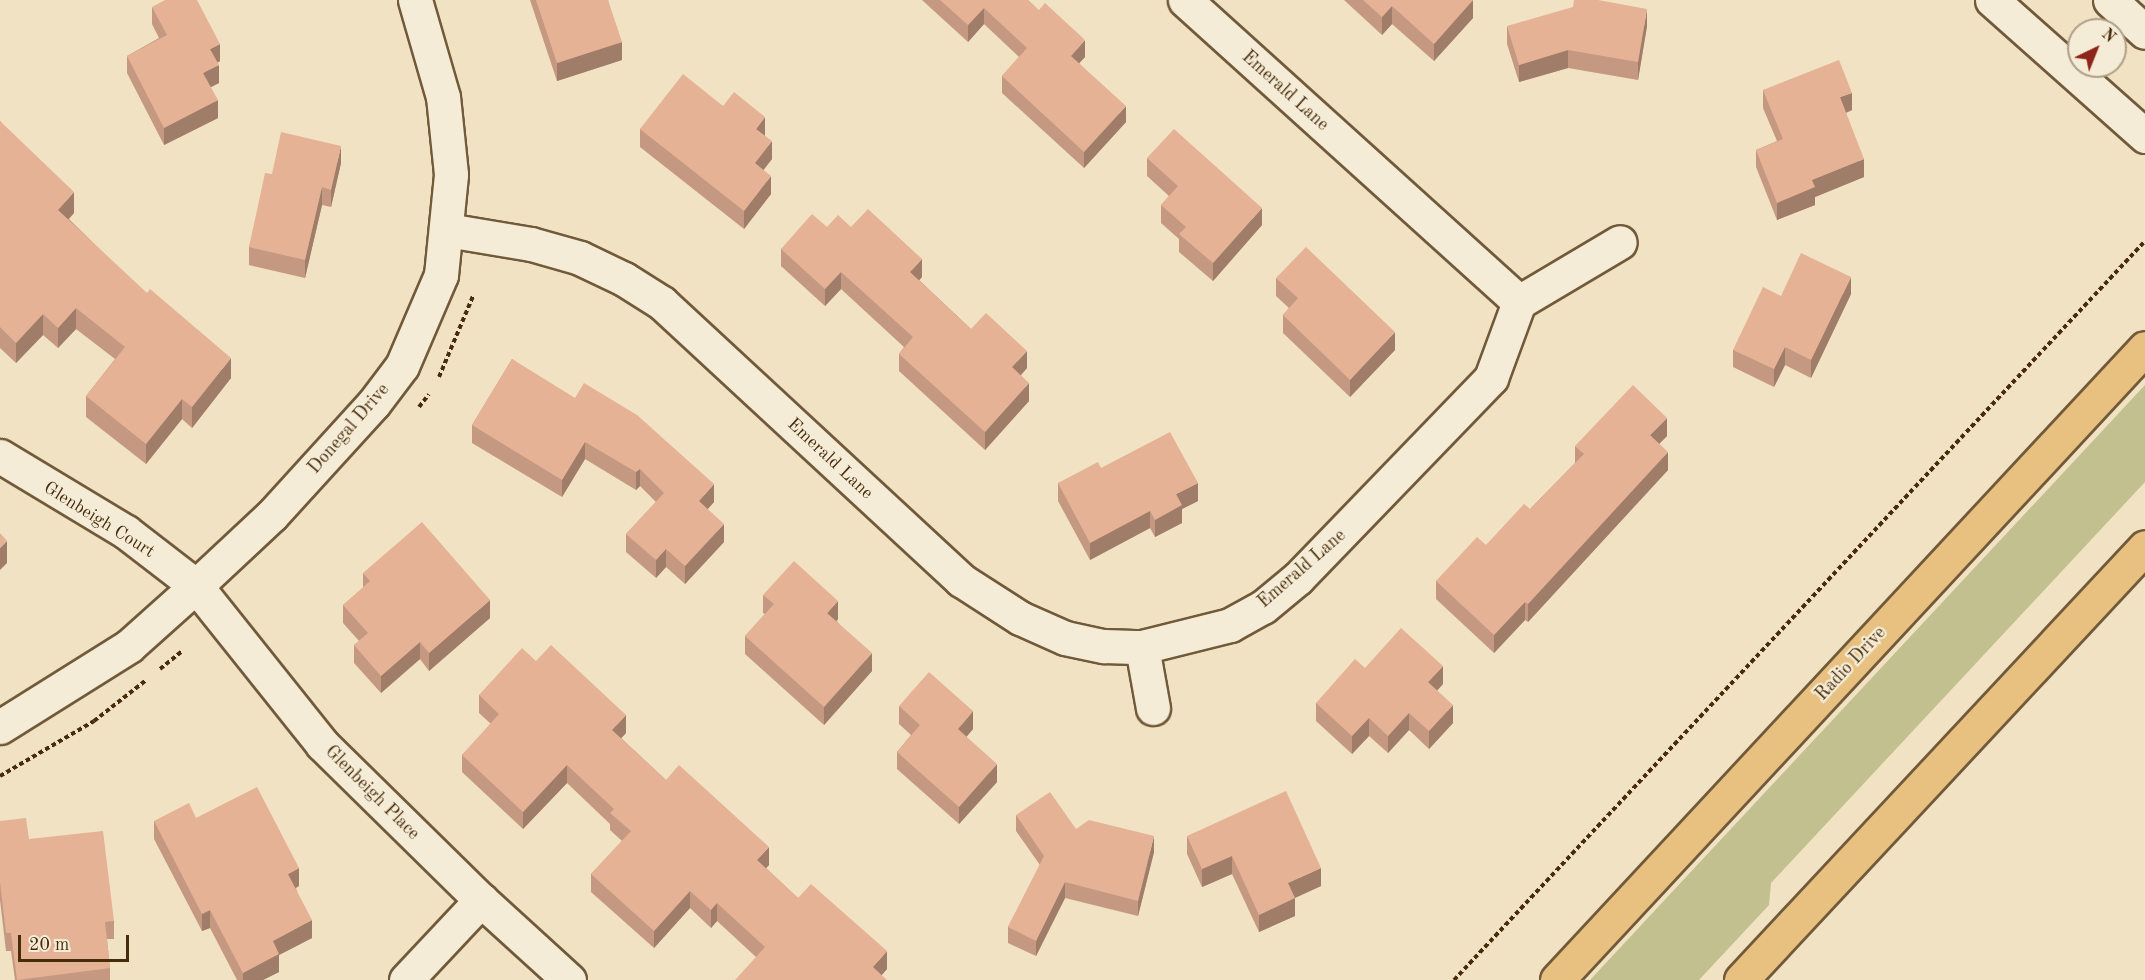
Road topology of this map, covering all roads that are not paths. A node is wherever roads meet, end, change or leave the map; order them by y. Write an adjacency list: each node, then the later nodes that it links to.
1 (415, 0): 7 (street, Donegal Drive)
2 (1185, 0): 9 (street, Emerald Lane)
3 (1992, 0): 6 (street)
4 (2110, 0): 5 (street)
5 (2145, 32)
6 (2145, 136)
7 (447, 230): 13 (street, Donegal Drive); 14 (street, Emerald Lane)
8 (1620, 242): 9 (street)
9 (1519, 302): 14 (street, Emerald Lane)
10 (2145, 348): 20 (main road, Radio Drive)
11 (0, 456): 13 (street, Glenbeigh Court)
12 (2145, 547): 21 (main road)
13 (196, 586): 16 (street, Donegal Drive); 17 (street, Glenbeigh Place)
14 (1142, 647): 15 (street)
15 (1153, 708)
16 (0, 727)
17 (481, 900): 18 (street); 19 (street, Glenbeigh Place)
18 (406, 980)
19 (569, 980)
20 (1557, 980)
21 (1741, 980)

